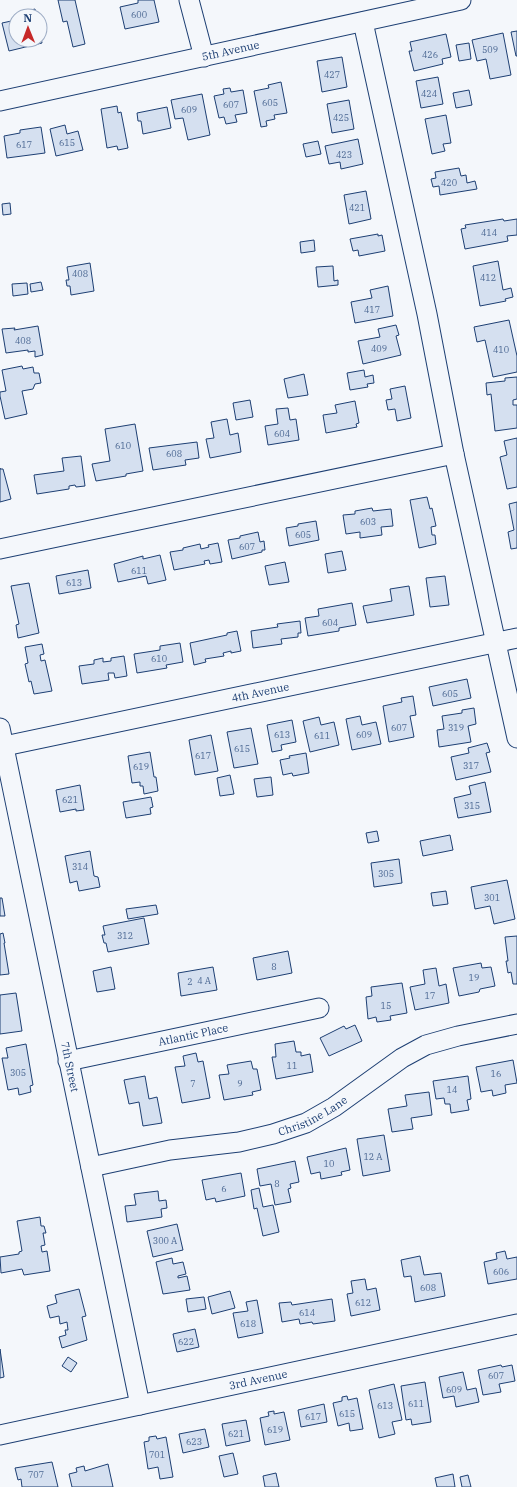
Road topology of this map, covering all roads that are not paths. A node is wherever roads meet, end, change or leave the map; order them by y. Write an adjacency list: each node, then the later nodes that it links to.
1 (189, 0): 4 (street)
2 (461, 0): 3 (street, 5th Avenue)
3 (362, 22): 4 (street, 5th Avenue); 6 (street)
4 (204, 57): 5 (street, 5th Avenue)
5 (0, 102)
6 (454, 454): 7 (street); 9 (street)
7 (0, 549)
8 (517, 638): 9 (street, 4th Avenue)
9 (497, 642): 10 (street); 11 (street, 4th Avenue)
10 (517, 738)
11 (1, 740): 14 (street, 7th Street)
12 (318, 1008): 14 (street, Atlantic Place)
13 (517, 1024): 15 (street, Christine Lane)
14 (68, 1061): 15 (street, 7th Street)
15 (91, 1167): 17 (street, 7th Street)
16 (517, 1324): 17 (street, 3rd Avenue)
17 (140, 1405): 18 (street, 3rd Avenue)
18 (0, 1435)

